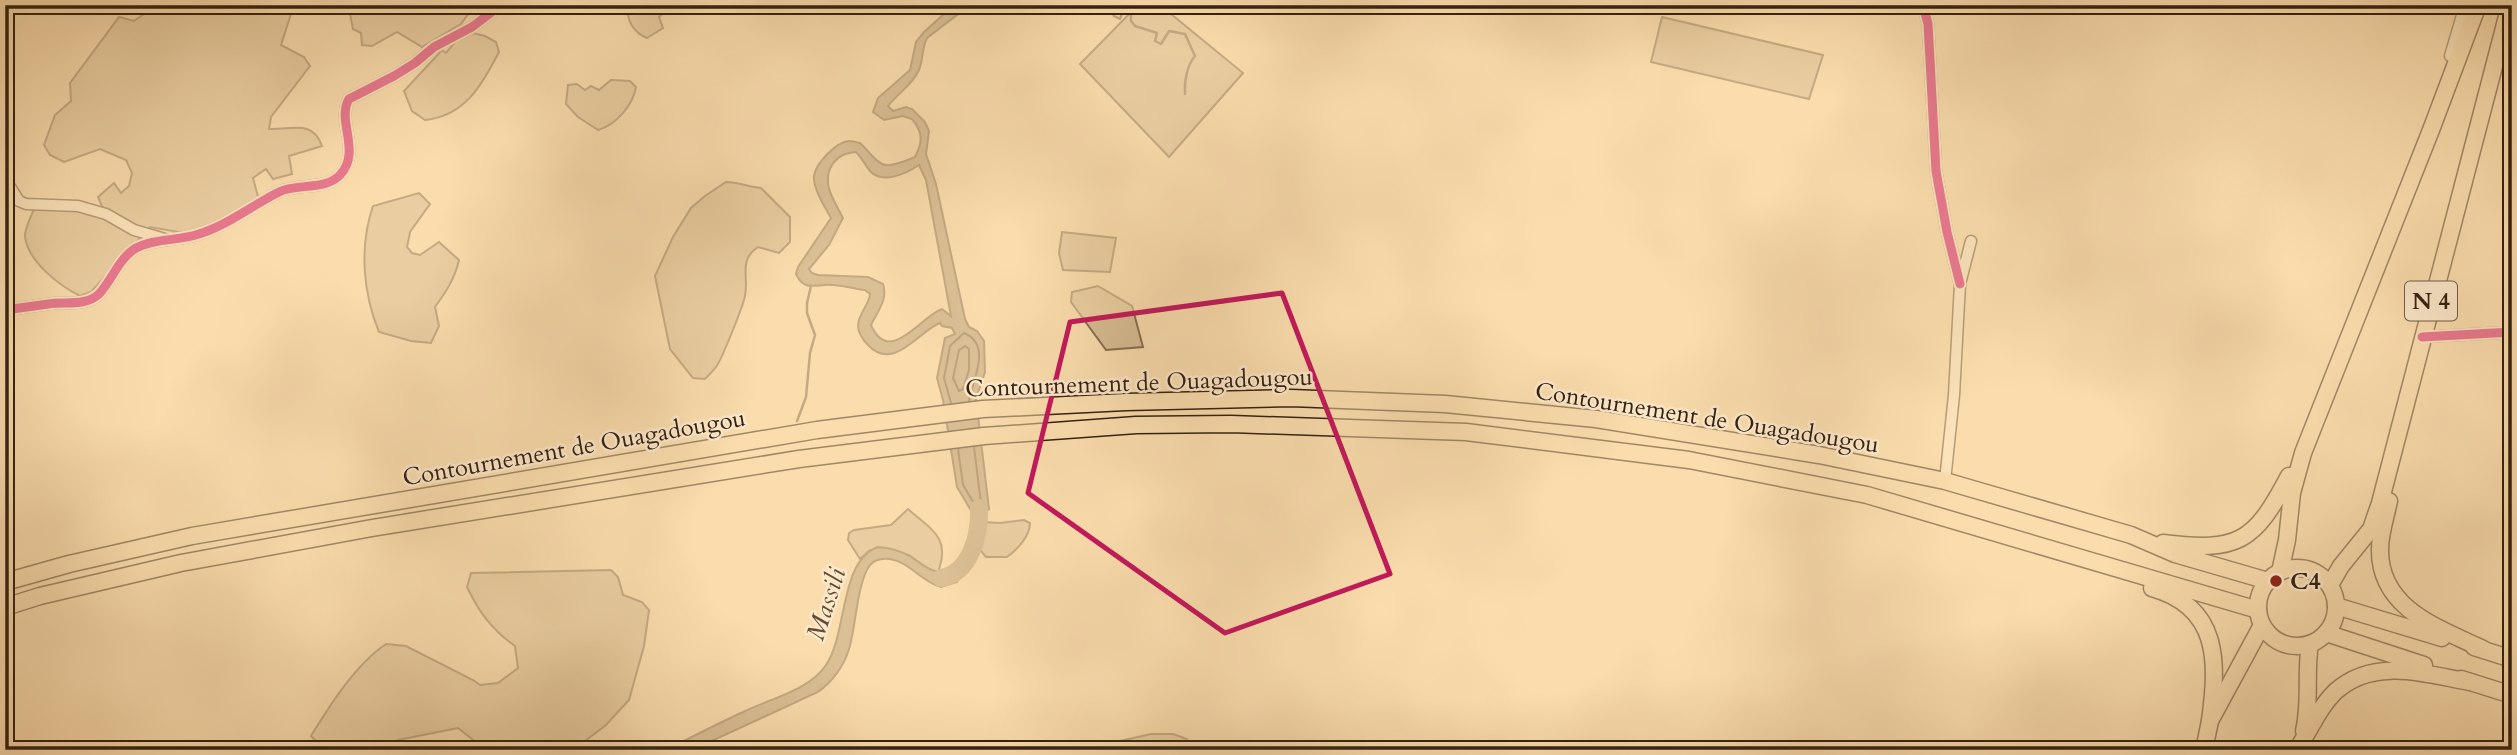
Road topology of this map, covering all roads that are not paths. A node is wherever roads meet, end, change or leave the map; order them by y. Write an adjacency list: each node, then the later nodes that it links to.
1 (501, 5): 8 (street)
2 (1923, 5): 10 (street)
3 (2465, 5): 6 (street)
4 (2478, 5): 14 (highway, N 4)
5 (2510, 5): 13 (highway, N 4)
6 (2450, 57)
7 (5, 179): 8 (street)
8 (169, 240): 11 (street)
9 (1971, 241): 10 (street)
10 (1960, 284): 16 (street)
11 (5, 310)
12 (2512, 332): 13 (street)
13 (2422, 337): 15 (highway, N 4)
14 (2303, 453): 17 (highway); 19 (highway, N 4)
15 (2393, 456): 21 (highway, N 4); 27 (highway)
16 (1945, 481): 17 (highway, Contournement de Ouagadougou); 20 (highway, Contournement de Ouagadougou)
17 (2131, 535): 19 (highway, Contournement de Ouagadougou)
18 (2119, 570): 23 (highway, Contournement de Ouagadougou); 24 (highway, Contournement de Ouagadougou); 31 (highway)
19 (2274, 577): 21 (highway); 24 (highway, N 4)
20 (5, 582)
21 (2330, 585): 22 (highway)
22 (2336, 606): 25 (highway); 27 (highway)
23 (5, 607)
24 (2260, 618): 26 (highway); 31 (highway, N 4)
25 (2326, 632): 26 (highway); 29 (highway)
26 (2310, 643): 32 (highway)
27 (2483, 649): 28 (highway)
28 (2512, 659)
29 (2470, 682): 30 (highway); 32 (highway)
30 (2512, 695)
31 (2210, 721): 33 (highway, N 4)
32 (2300, 747)
33 (2204, 750)

